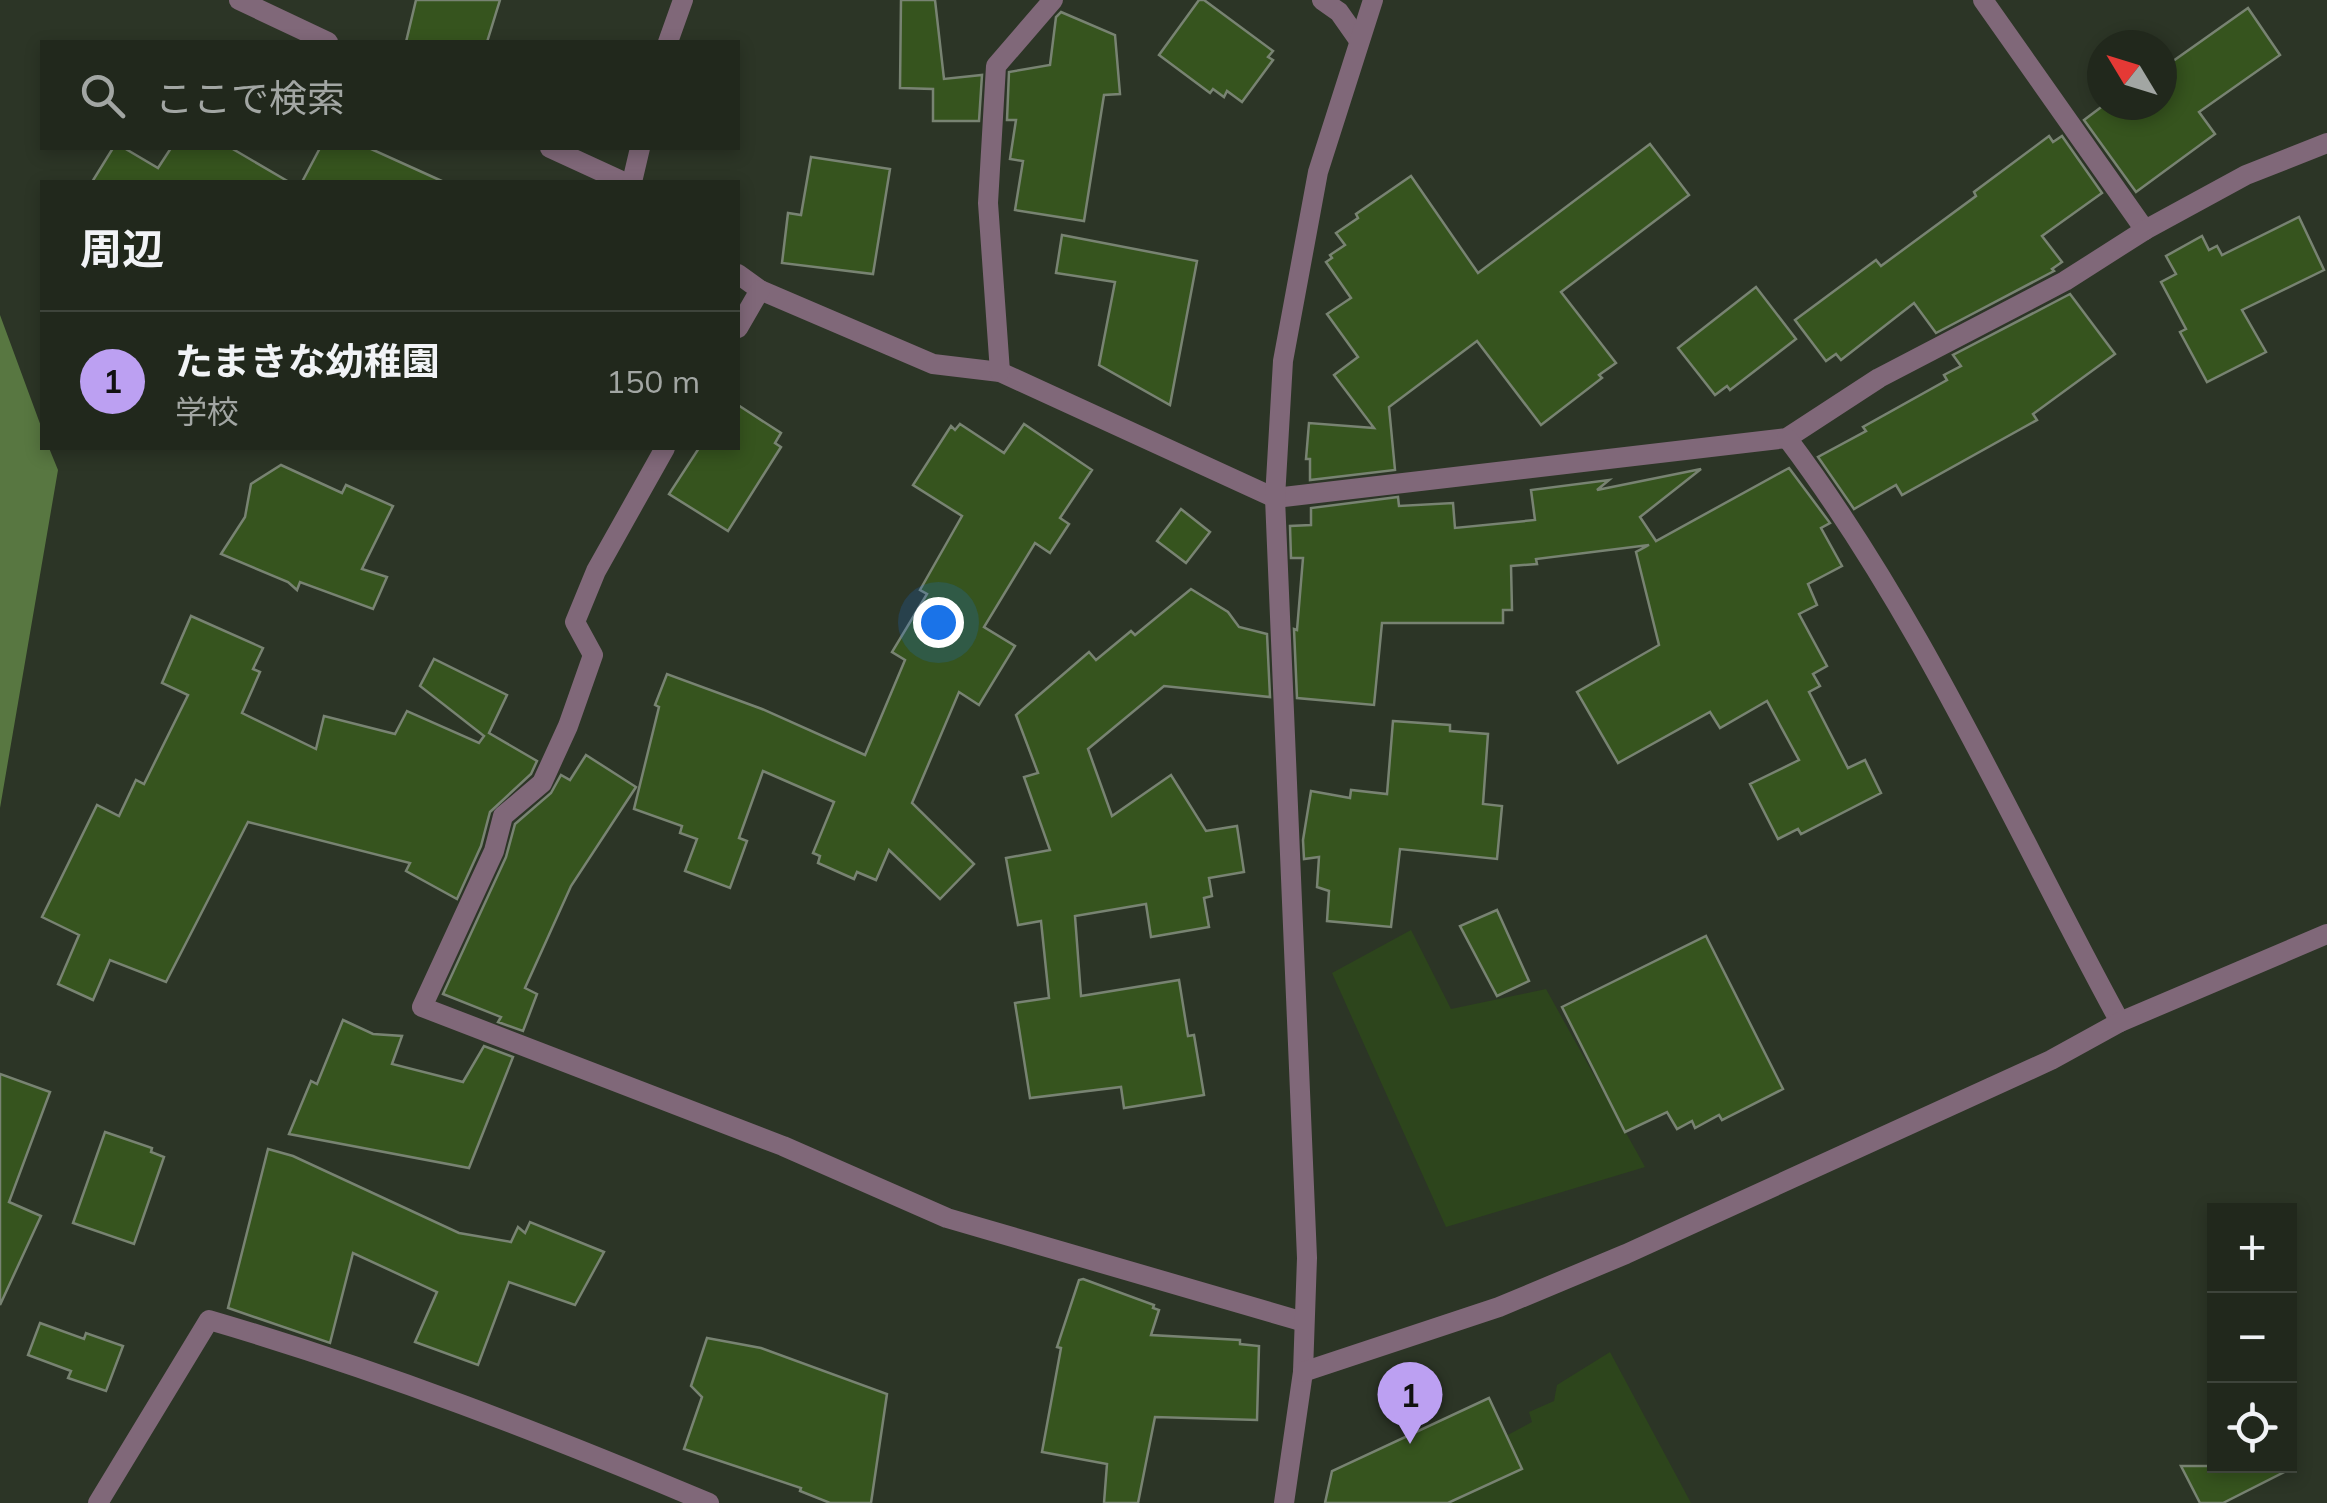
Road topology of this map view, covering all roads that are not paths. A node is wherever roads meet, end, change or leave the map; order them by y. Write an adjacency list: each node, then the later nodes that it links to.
1 (239, 0): 8 (street)
2 (683, 0): 9 (street)
3 (1053, 0): 19 (street)
4 (1322, 0): 7 (street)
5 (1373, 0): 7 (street)
6 (1983, 0): 15 (street)
7 (1358, 39): 22 (street)
8 (324, 40)
9 (669, 40)
10 (2327, 143): 15 (street)
11 (554, 150): 13 (street)
12 (640, 150): 14 (street)
13 (620, 180)
14 (632, 180)
15 (2145, 230): 20 (street)
16 (740, 275): 17 (street)
17 (760, 290): 18 (street); 19 (street)
18 (740, 325)
19 (1000, 372): 22 (street)
20 (1787, 438): 22 (street); 24 (street)
21 (665, 450): 25 (street)
22 (1275, 498): 25 (street)
23 (2327, 934): 24 (street)
24 (2120, 1022): 26 (street)
25 (1304, 1322): 26 (street)
26 (1303, 1372): 29 (street)
27 (98, 1503): 28 (street)
28 (709, 1503)
29 (1284, 1503)

